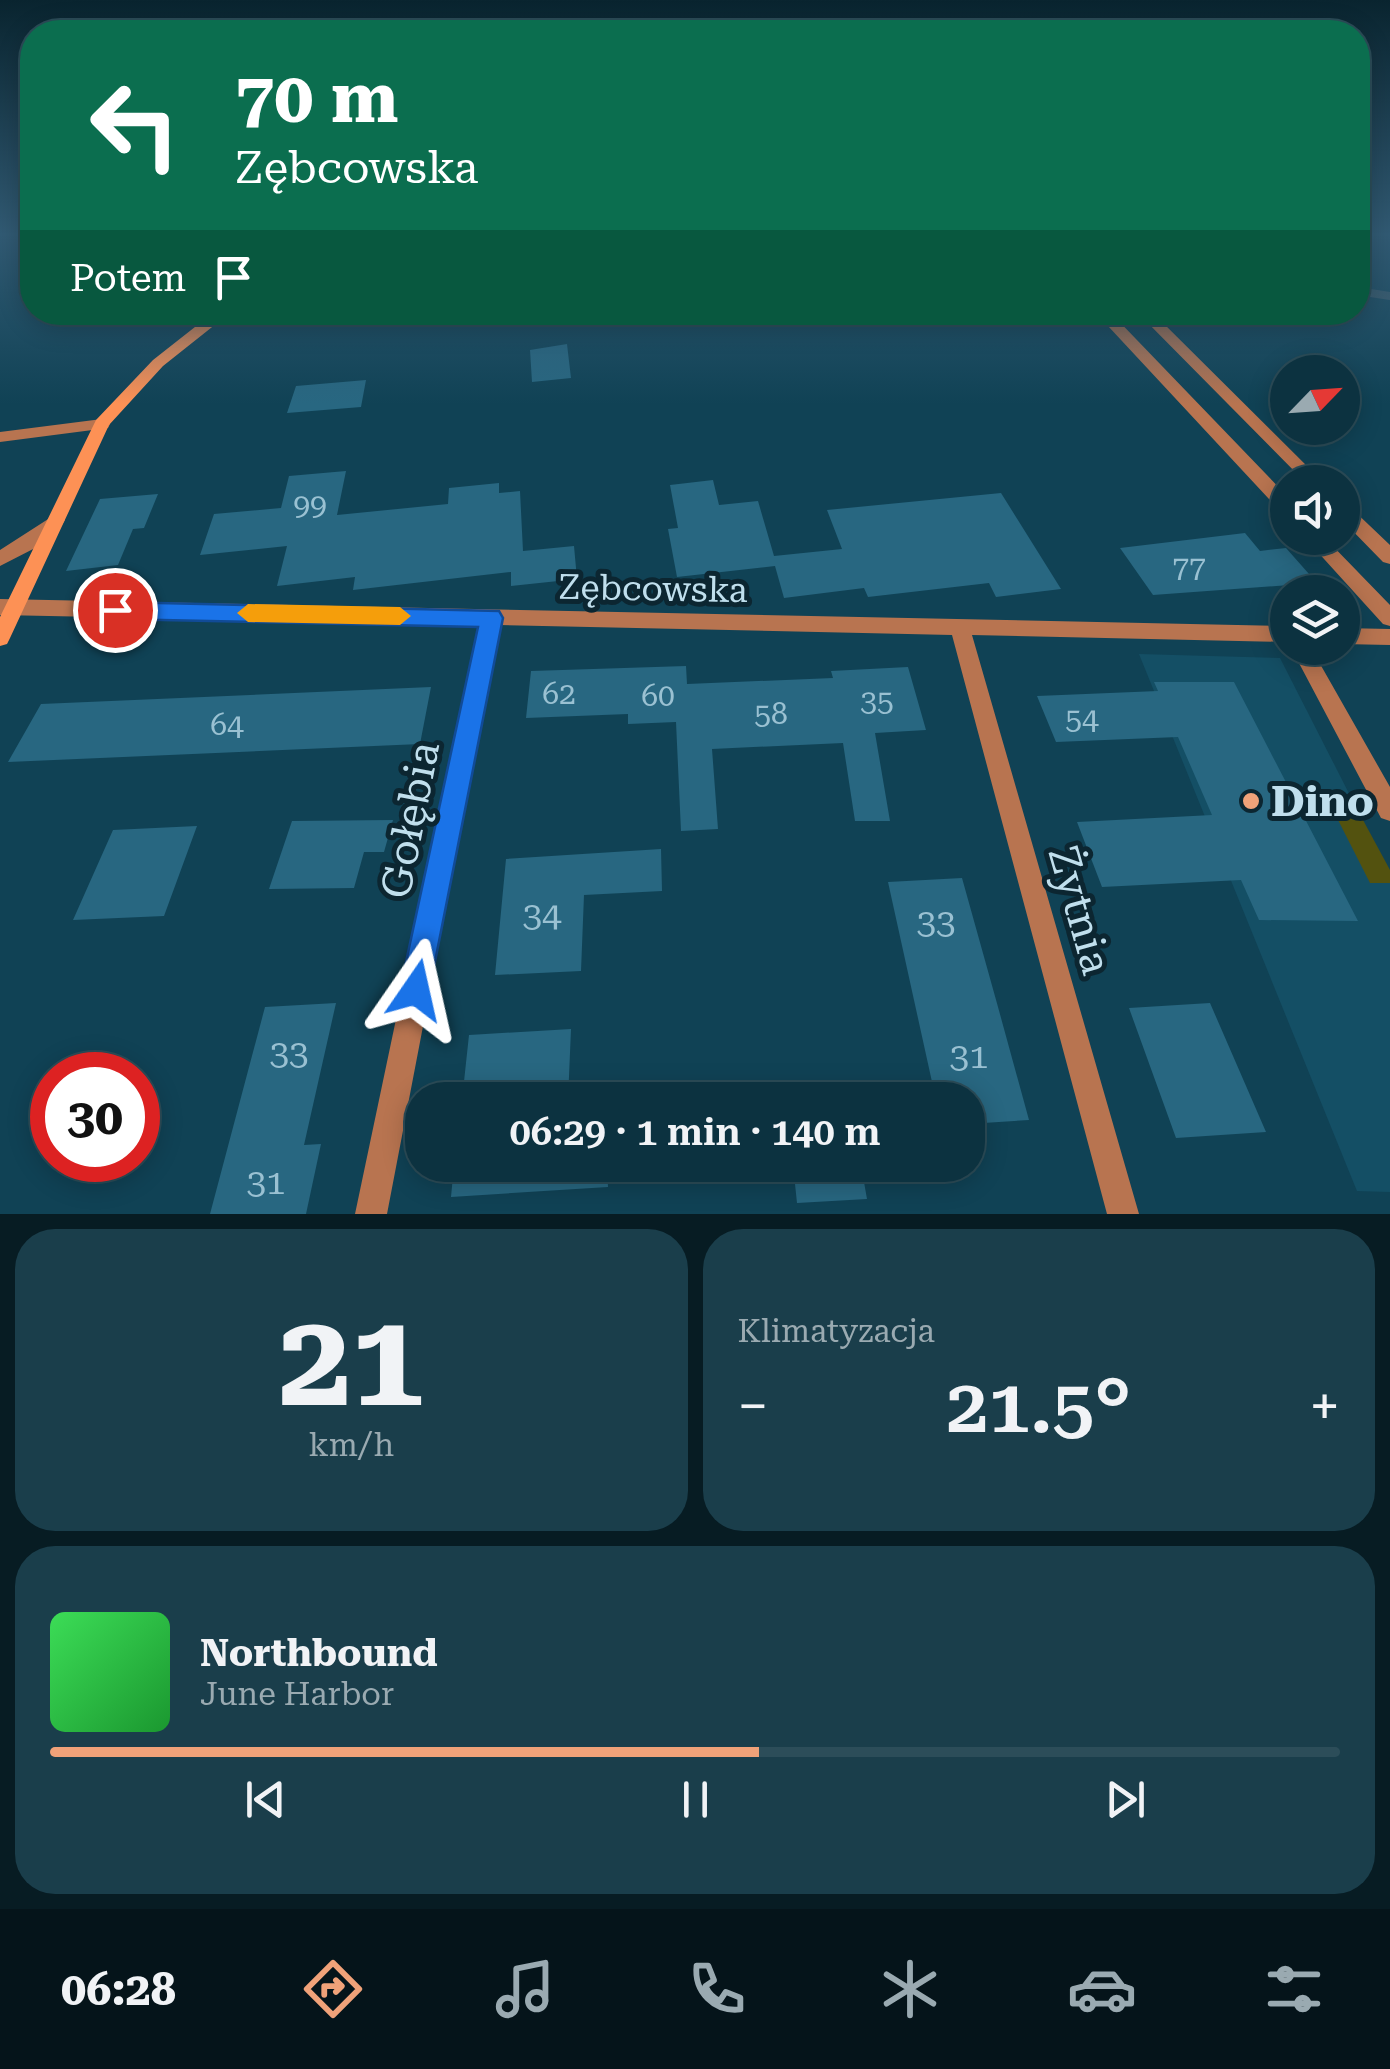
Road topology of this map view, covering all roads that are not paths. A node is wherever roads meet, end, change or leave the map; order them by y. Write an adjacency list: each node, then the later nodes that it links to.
1 (207, 325): 4 (street)
2 (1114, 325): 7 (street)
3 (1157, 325): 6 (street)
4 (102, 424): 5 (street); 8 (street)
5 (0, 437)
6 (1299, 465)
7 (1270, 490)
8 (56, 520): 12 (street); 13 (street)
9 (1360, 527): 11 (street)
10 (1330, 555): 15 (street)
11 (1390, 556)
12 (0, 559)
13 (8, 608): 14 (street, Zębcowska); 20 (street)
14 (491, 618): 16 (street, Zębcowska); 23 (street, Gołębia)
15 (1390, 618)
16 (960, 628): 17 (street, Zębcowska); 24 (street, Żytnia)
17 (1270, 634)
18 (1360, 636): 19 (street)
19 (1390, 637)
20 (0, 638)
21 (1311, 665): 22 (street)
22 (1390, 810)
23 (371, 1214)
24 (1123, 1214)

